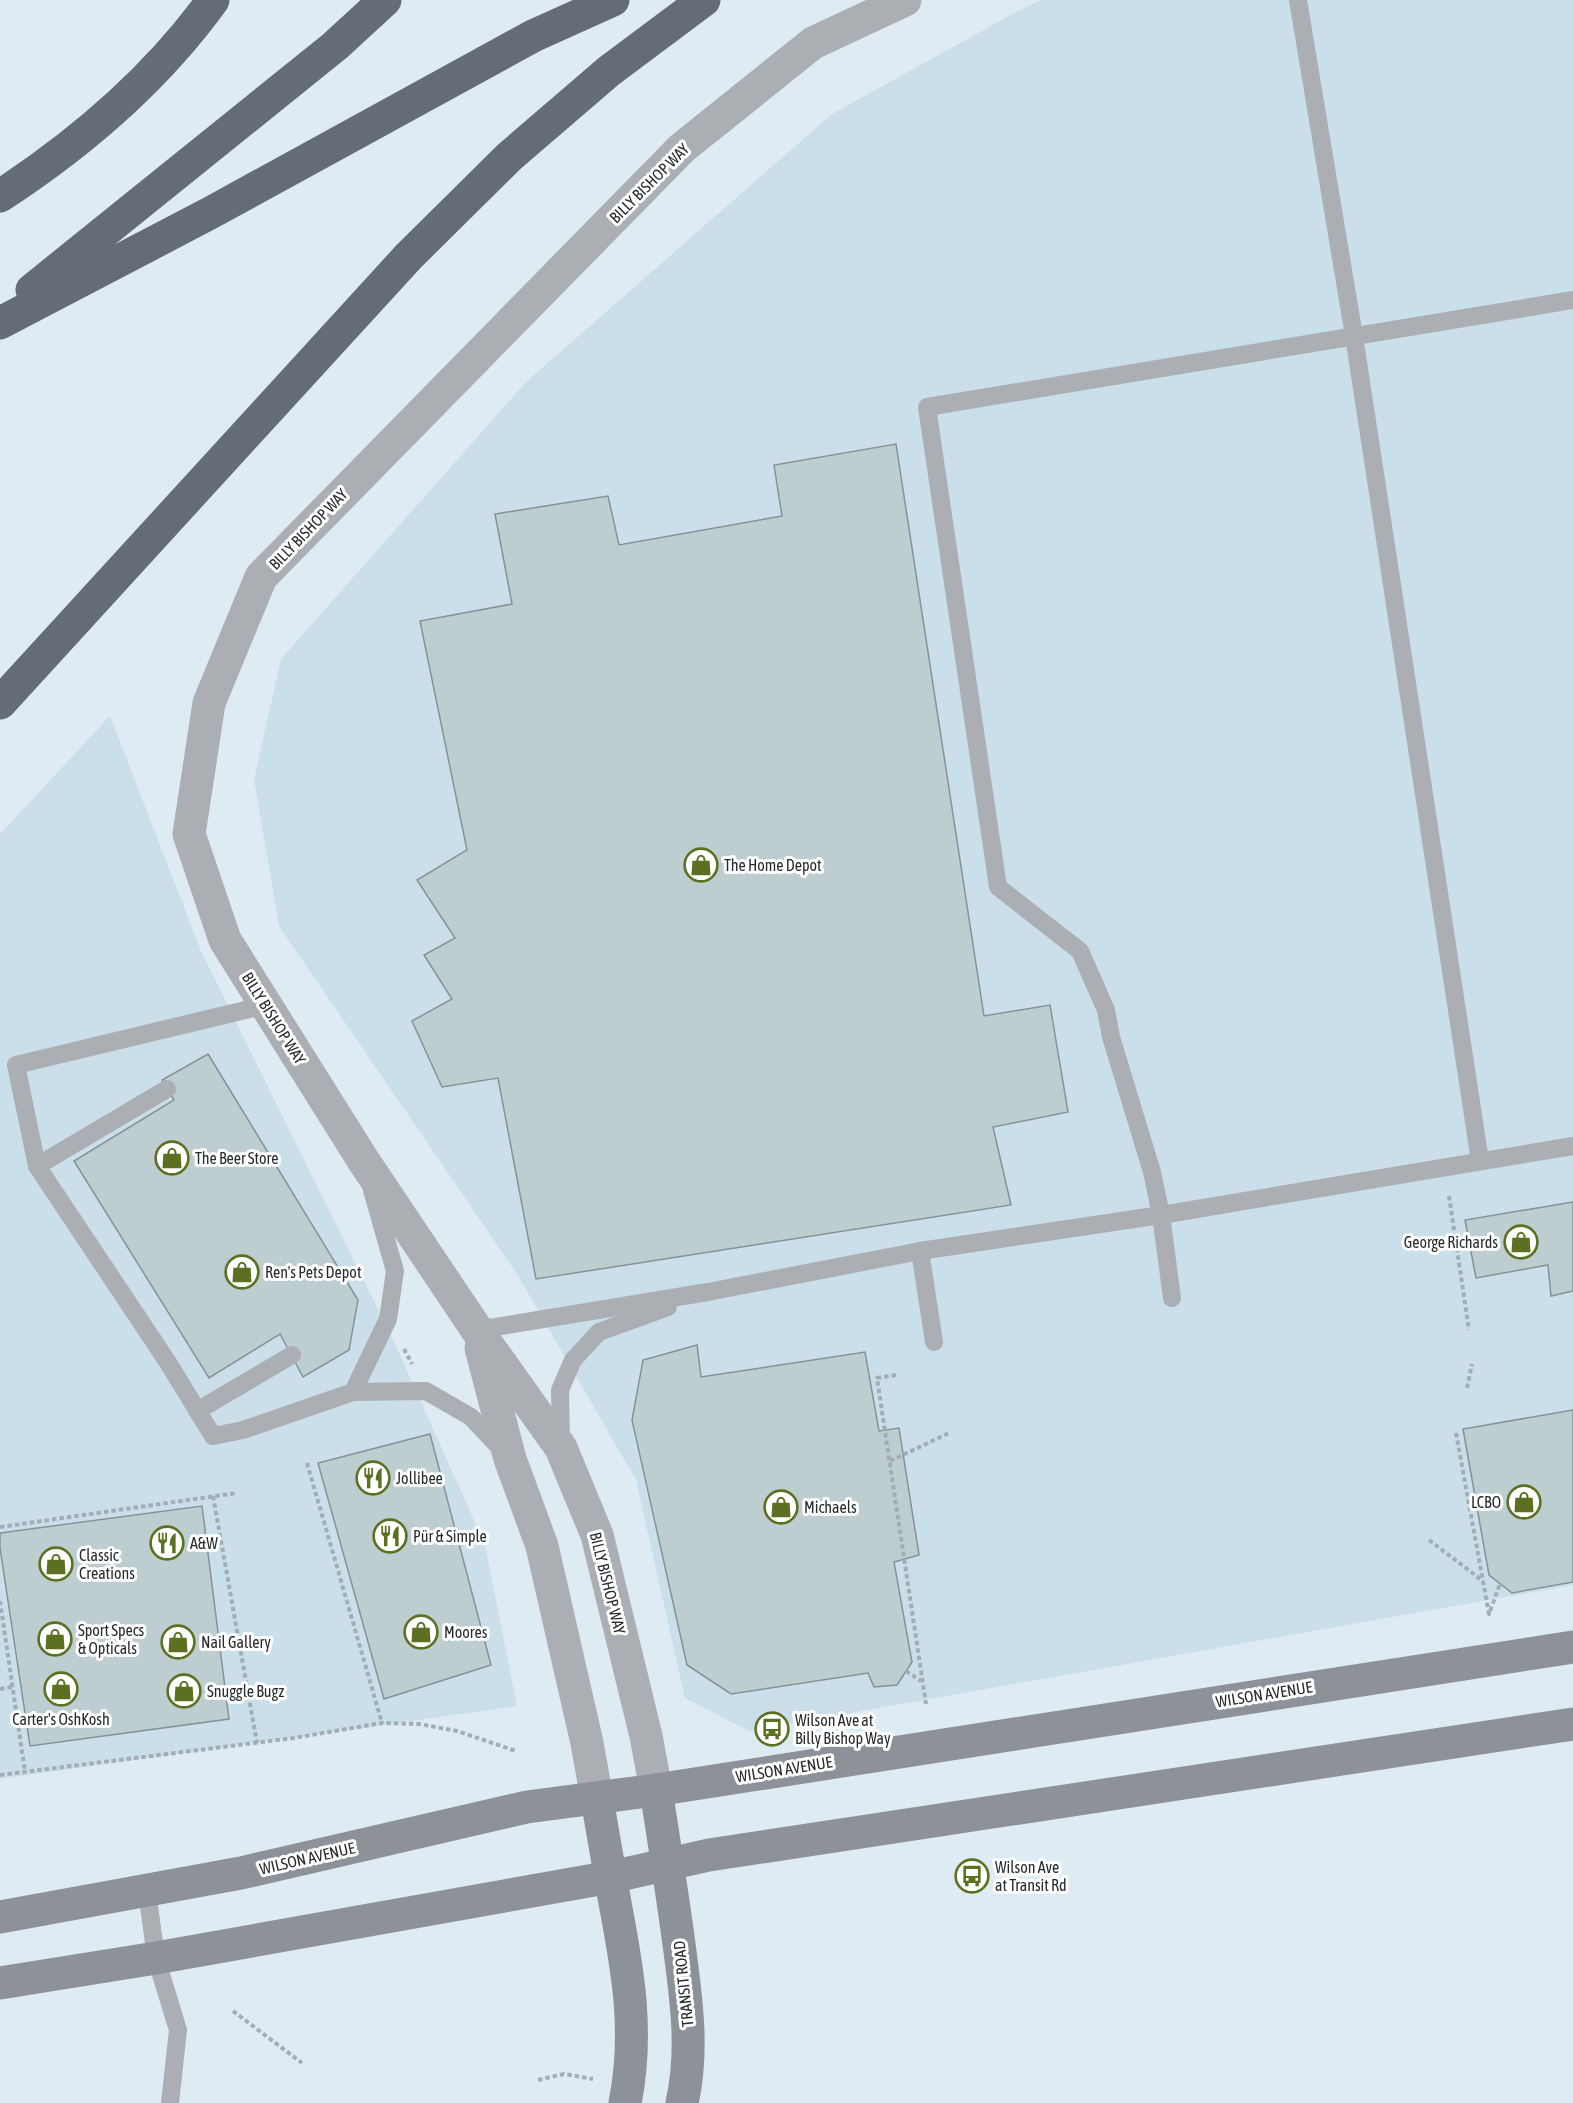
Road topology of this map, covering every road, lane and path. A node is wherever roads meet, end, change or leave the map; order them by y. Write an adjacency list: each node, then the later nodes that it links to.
1 (213, 0): 7 (highway)
2 (385, 0): 9 (highway)
3 (613, 0): 10 (highway)
4 (704, 0): 12 (highway)
5 (906, 0): 13 (street, BILLY BISHOP WAY)
6 (1298, 0): 11 (lane)
7 (0, 196)
8 (1573, 300): 11 (lane)
9 (0, 315)
10 (0, 323)
11 (1354, 336): 17 (lane); 20 (lane)
12 (0, 703)
13 (266, 1005): 16 (street, BILLY BISHOP WAY); 18 (lane)
14 (167, 1089): 18 (lane)
15 (1573, 1146): 17 (lane)
16 (363, 1160): 24 (street, BILLY BISHOP WAY); 31 (lane)
17 (1480, 1161): 20 (lane)
18 (37, 1166): 32 (lane)
19 (1449, 1196): 25 (path)
20 (1161, 1215): 21 (lane); 23 (lane)
21 (920, 1251): 22 (lane); 26 (lane)
22 (708, 1292): 24 (lane); 35 (lane)
23 (1172, 1298)
24 (477, 1330): 35 (street, BILLY BISHOP WAY); 36 (street, BILLY BISHOP WAY)
25 (1469, 1330)
26 (934, 1342)
27 (292, 1355): 32 (lane)
28 (1472, 1364): 30 (path)
29 (896, 1375): 37 (path)
30 (1467, 1388)
31 (353, 1392): 32 (lane); 36 (lane)
32 (197, 1411)
33 (951, 1432): 37 (path)
34 (1456, 1433): 43 (path)
35 (561, 1448): 58 (street, BILLY BISHOP WAY)
36 (510, 1459): 59 (street, BILLY BISHOP WAY)
37 (890, 1461): 48 (path)
38 (307, 1463): 52 (path)
39 (237, 1493): 40 (path)
40 (213, 1496): 41 (path); 54 (path)
41 (0, 1527)
42 (1429, 1540): 43 (path)
43 (1483, 1581): 44 (path)
44 (1500, 1584)
45 (0, 1601): 49 (path)
46 (1573, 1647): 58 (main road, WILSON AVENUE)
47 (906, 1671): 48 (path)
48 (921, 1681): 51 (path)
49 (12, 1687): 50 (path); 56 (path)
50 (0, 1689)
51 (926, 1704)
52 (382, 1724): 54 (path); 55 (path)
53 (1573, 1724): 60 (main road)
54 (257, 1743): 56 (path)
55 (516, 1751)
56 (25, 1772): 57 (path)
57 (0, 1776)
58 (656, 1790): 59 (main road, WILSON AVENUE); 60 (main road, BILLY BISHOP WAY)
59 (597, 1799): 61 (main road, BILLY BISHOP WAY); 62 (main road, WILSON AVENUE)
60 (668, 1865): 61 (main road); 72 (main road, TRANSIT ROAD)
61 (611, 1877): 64 (main road); 71 (main road)
62 (147, 1891): 63 (main road, WILSON AVENUE); 64 (lane)
63 (0, 1917)
64 (156, 1958): 65 (main road); 70 (lane)
65 (0, 1983)
66 (233, 2011): 67 (path)
67 (302, 2063)
68 (538, 2080): 69 (path)
69 (596, 2080)
70 (170, 2103)
71 (625, 2103)
72 (682, 2103)

